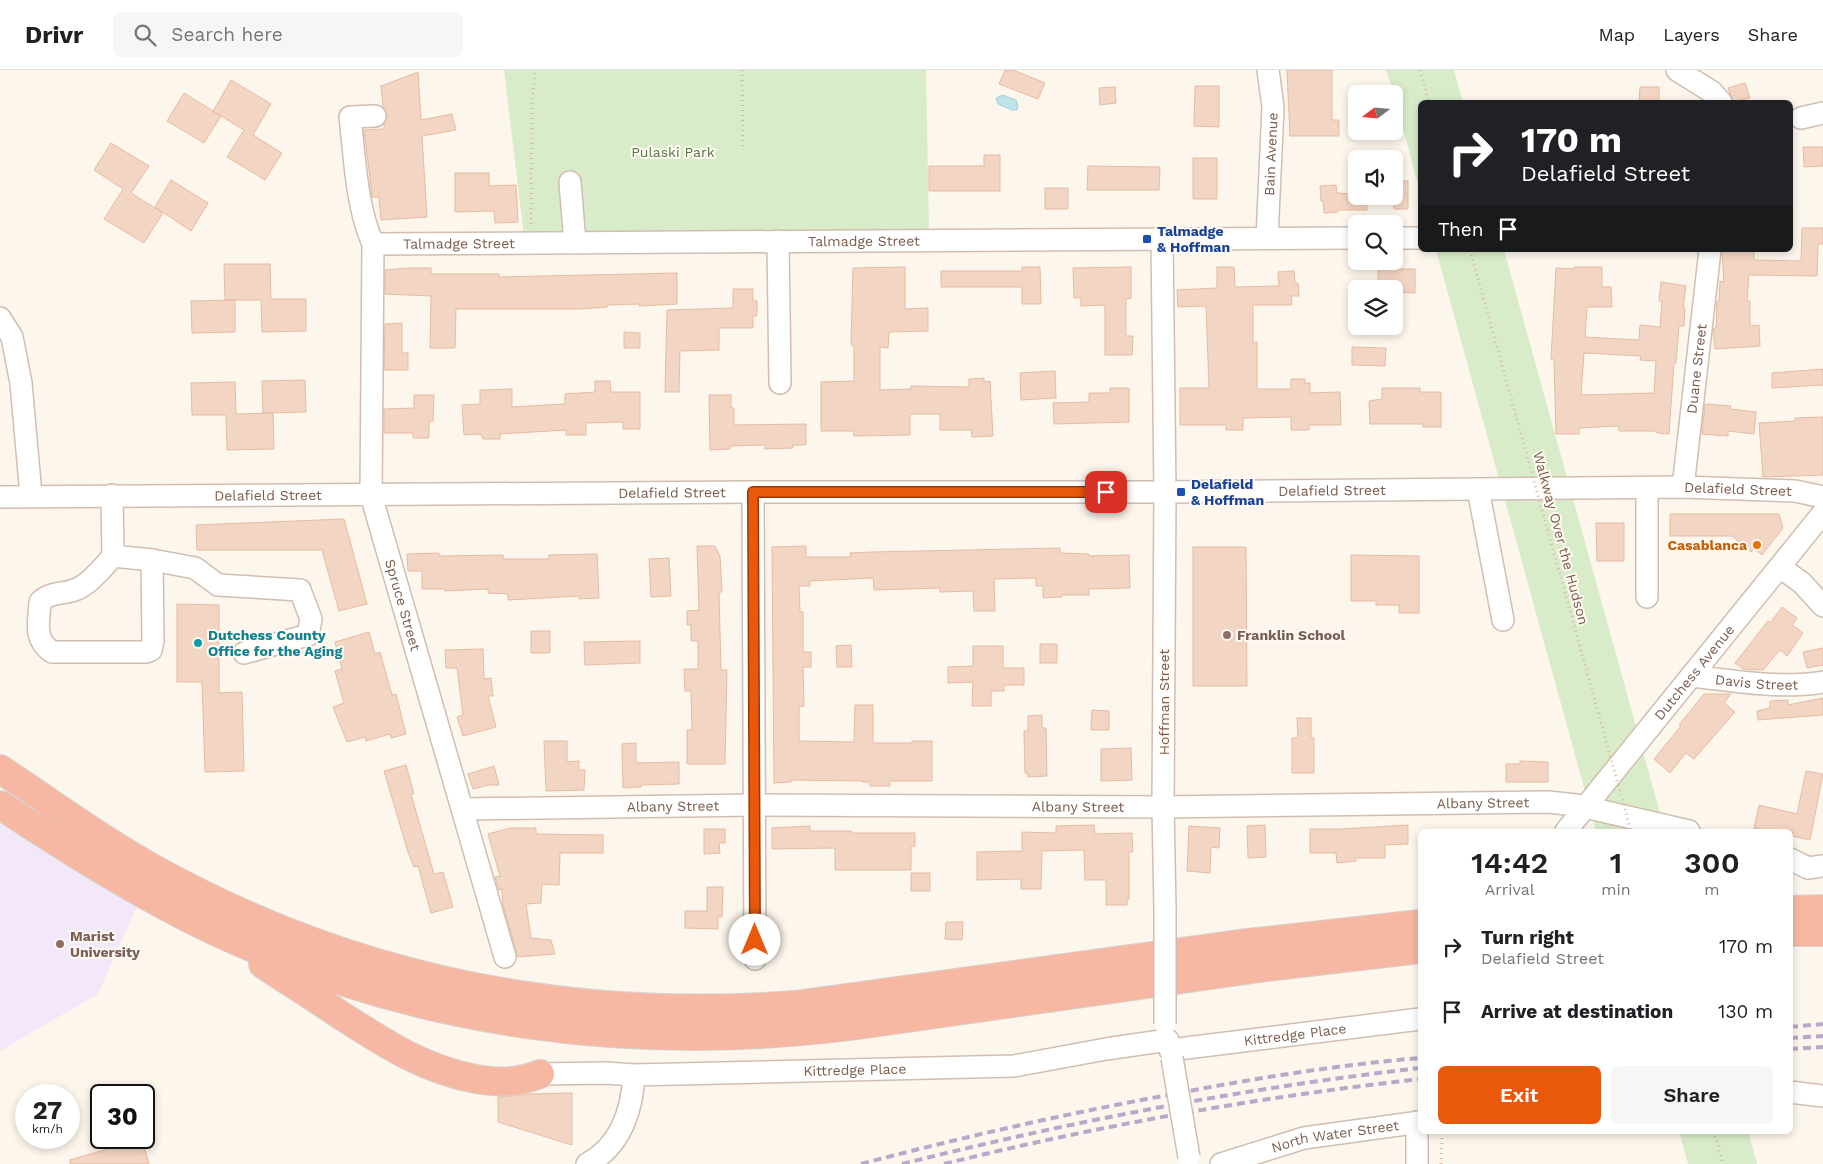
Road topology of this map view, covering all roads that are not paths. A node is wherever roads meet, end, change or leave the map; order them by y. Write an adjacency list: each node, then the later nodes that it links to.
1 (1268, 70): 8 (street, Bain Avenue)
2 (1677, 70): 3 (street)
3 (1719, 100)
4 (1823, 113): 6 (street)
5 (375, 116): 15 (street, Spruce Street)
6 (1802, 118)
7 (570, 182): 14 (street)
8 (1267, 238): 9 (street, Talmadge Street); 12 (street, Talmadge Street)
9 (1348, 238)
10 (1403, 238): 11 (street)
11 (1418, 238)
12 (1162, 239): 13 (street, Talmadge Street); 23 (street, Hoffman Street)
13 (778, 241): 14 (street, Talmadge Street); 18 (street)
14 (575, 243): 15 (street, Talmadge Street)
15 (373, 244): 26 (street, Spruce Street)
16 (1710, 252): 19 (street, Duane Street)
17 (0, 318): 24 (street)
18 (780, 383)
19 (1684, 487): 20 (street, Delafield Street); 28 (street, Delafield Street)
20 (1647, 488): 21 (street, Delafield Street); 33 (street)
21 (1478, 489): 23 (street, Delafield Street); 35 (street)
22 (753, 492): 23 (street, Delafield Street); 26 (street, Delafield Street); 41 (street)
23 (1165, 492): 42 (street, Hoffman Street)
24 (30, 495): 25 (street, Delafield Street); 27 (street, Delafield Street)
25 (112, 495): 26 (street, Delafield Street); 30 (street)
26 (371, 495): 44 (street, Spruce Street)
27 (0, 497)
28 (1823, 497)
29 (1823, 514): 32 (street, Dutchess Avenue)
30 (113, 556): 31 (street); 31 (street)
31 (152, 560): 36 (street)
32 (1780, 567): 34 (street); 37 (street, Dutchess Avenue)
33 (1646, 597)
34 (1823, 606)
35 (1503, 620)
36 (244, 653)
37 (1691, 676): 38 (street, Davis Street); 43 (street, Dutchess Avenue)
38 (1823, 682)
39 (0, 769): 51 (highway)
40 (0, 805): 52 (highway)
41 (754, 805): 42 (street, Albany Street); 44 (street, Albany Street); 57 (street)
42 (1163, 807): 43 (street, Albany Street); 59 (street, Hoffman Street, bridge)
43 (1585, 807): 45 (street, Dutchess Avenue); 46 (street, Albany Street)
44 (463, 809): 56 (street, Spruce Street)
45 (1568, 829)
46 (1680, 829)
47 (1793, 860): 48 (street)
48 (1823, 866)
49 (1823, 909): 50 (highway)
50 (1793, 910)
51 (1418, 924)
52 (216, 932): 55 (highway); 60 (highway)
53 (1793, 932): 54 (highway)
54 (1823, 932)
55 (1418, 949)
56 (505, 957)
57 (755, 959)
58 (1418, 1019): 59 (street, Kittredge Place)
59 (1169, 1043): 61 (street, Kittredge Place); 66 (street, Hoffman Street, bridge)
60 (540, 1074): 61 (street, Kittredge Place)
61 (634, 1075): 67 (street)
62 (1793, 1092): 63 (street)
63 (1823, 1096)
64 (1418, 1122): 65 (street, North Water Street); 69 (street)
65 (1267, 1157): 68 (street, North Water Street)
66 (1190, 1161)
67 (588, 1164)
68 (1221, 1164)
69 (1416, 1164)

